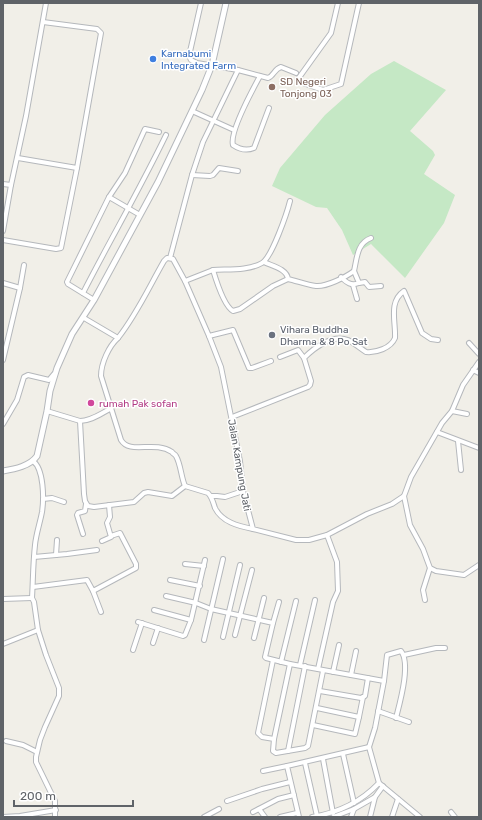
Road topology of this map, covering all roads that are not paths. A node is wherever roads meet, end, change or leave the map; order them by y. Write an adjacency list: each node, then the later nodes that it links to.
1 (46, 3): 6 (street)
2 (201, 3): 7 (street)
3 (226, 3): 7 (street)
4 (338, 3): 5 (street)
5 (359, 3)
6 (43, 22): 17 (street); 18 (street)
7 (212, 65): 8 (street); 12 (street)
8 (238, 70): 10 (street); 13 (street)
9 (296, 73): 10 (street)
10 (260, 76): 14 (street)
11 (269, 108): 14 (street)
12 (192, 111): 13 (street); 26 (street)
13 (213, 122): 14 (street); 20 (street)
14 (234, 130)
15 (159, 132): 23 (street)
16 (166, 136): 25 (street)
17 (18, 158): 18 (street); 22 (street)
18 (77, 168): 29 (street)
19 (238, 171): 20 (street)
20 (192, 175): 30 (street)
21 (3, 184): 22 (street)
22 (11, 185): 27 (street)
23 (109, 197): 25 (street); 43 (street)
24 (290, 201): 31 (street)
25 (128, 207): 26 (street); 43 (street)
26 (140, 215): 45 (street)
27 (3, 230)
28 (371, 238): 34 (street)
29 (3, 240)
30 (170, 258): 37 (street, Jalan Kampung Jati); 48 (street)
31 (264, 262): 33 (street); 36 (street)
32 (24, 265): 42 (street)
33 (213, 270): 36 (street); 37 (street)
34 (354, 270): 35 (street); 39 (street)
35 (341, 278): 36 (street); 40 (street)
36 (288, 279)
37 (185, 281): 47 (street, Jalan Kampung Jati)
38 (3, 283): 42 (street)
39 (359, 283): 40 (street); 41 (street)
40 (353, 285): 44 (street)
41 (381, 286)
42 (20, 288): 54 (street)
43 (83, 293): 45 (street)
44 (357, 299)
45 (94, 300): 46 (street)
46 (84, 318): 48 (street); 59 (street)
47 (210, 336): 55 (street); 64 (street, Jalan Kampung Jati)
48 (118, 338): 60 (street)
49 (438, 340): 53 (street)
50 (469, 343): 51 (street)
51 (479, 354)
52 (280, 357): 53 (street)
53 (304, 358): 64 (street)
54 (3, 360)
55 (271, 361)
56 (479, 362): 57 (street)
57 (473, 370): 58 (street); 62 (street)
58 (479, 373)
59 (55, 374): 61 (street); 66 (street)
60 (110, 409): 65 (street); 73 (street)
61 (47, 411): 65 (street); 70 (street)
62 (452, 411): 63 (street); 67 (street)
63 (467, 414)
64 (232, 417): 74 (street, Jalan Kampung Jati)
65 (80, 421): 79 (street)
66 (3, 424)
67 (437, 432): 68 (street); 76 (street)
68 (458, 441): 69 (street); 71 (street)
69 (479, 448)
70 (33, 461): 72 (street); 77 (street)
71 (461, 470)
72 (3, 471)
73 (185, 486): 75 (street); 80 (street)
74 (243, 491): 75 (street); 81 (street, Jalan Kampung Jati)
75 (211, 496): 81 (street)
76 (404, 496): 83 (street); 96 (street)
77 (43, 499): 78 (street); 89 (street)
78 (64, 502)
79 (86, 504): 80 (street); 82 (street)
80 (109, 505): 84 (street)
81 (253, 529): 83 (street)
82 (83, 534)
83 (327, 535): 137 (street)
84 (111, 536): 86 (street); 101 (street)
85 (57, 540): 88 (street)
86 (102, 541)
87 (97, 550): 88 (street)
88 (56, 555): 89 (street)
89 (34, 557): 100 (street)
90 (223, 559): 111 (street)
91 (205, 560): 95 (street)
92 (186, 564): 95 (street)
93 (240, 565): 114 (street)
94 (479, 565): 96 (street)
95 (204, 566): 99 (street)
96 (430, 568): 107 (street)
97 (252, 570): 115 (street)
98 (170, 580): 99 (street)
99 (200, 586): 110 (street)
100 (33, 587): 101 (street); 103 (street)
101 (93, 591): 113 (street)
102 (166, 596): 110 (street)
103 (32, 598): 105 (street); 120 (street)
104 (264, 598): 116 (street)
105 (3, 599)
106 (314, 600): 135 (street)
107 (425, 600)
108 (296, 601): 133 (street)
109 (278, 602): 118 (street)
110 (196, 603): 111 (street); 117 (street)
111 (211, 609): 114 (street); 124 (street)
112 (154, 610): 117 (street)
113 (101, 612)
114 (229, 612): 115 (street); 122 (street)
115 (241, 615): 116 (street); 121 (street)
116 (259, 619): 118 (street); 123 (street)
117 (191, 620): 119 (street)
118 (273, 623): 132 (street)
119 (158, 628): 125 (street); 129 (street)
120 (38, 630): 126 (street); 155 (street)
121 (235, 635)
122 (223, 638)
123 (254, 638)
124 (204, 640)
125 (153, 643)
126 (3, 644)
127 (339, 644): 139 (street)
128 (445, 648): 131 (street)
129 (133, 650)
130 (356, 651): 140 (street)
131 (404, 655): 142 (street); 148 (street)
132 (273, 660): 133 (street); 151 (street)
133 (280, 662): 134 (street)
134 (290, 664): 135 (street); 151 (street)
135 (300, 665): 136 (street)
136 (306, 666): 137 (street); 154 (street)
137 (318, 669): 138 (street)
138 (323, 671): 139 (street); 143 (street)
139 (333, 672): 140 (street)
140 (351, 676): 141 (street)
141 (368, 678): 142 (street); 144 (street)
142 (384, 681): 146 (street)
143 (320, 691): 144 (street); 145 (street)
144 (363, 697): 147 (street)
145 (316, 708): 147 (street); 150 (street)
146 (378, 711): 148 (street); 153 (street)
147 (359, 717): 150 (street)
148 (396, 718): 149 (street)
149 (409, 722)
150 (313, 725): 154 (street)
151 (274, 739): 154 (street)
152 (6, 741): 155 (street)
153 (369, 747): 156 (street); 162 (street)
154 (288, 751)
155 (37, 752): 172 (street)
156 (343, 754): 157 (street); 168 (street)
157 (323, 759): 158 (street); 173 (street)
158 (305, 763): 159 (street); 178 (street)
159 (287, 766): 160 (street); 161 (street)
160 (263, 771)
161 (290, 782): 164 (street); 167 (street)
162 (379, 783): 163 (street); 168 (street)
163 (383, 786): 165 (street); 166 (street)
164 (294, 795): 170 (street); 176 (street)
165 (375, 797): 171 (street); 188 (street)
166 (398, 799): 179 (street); 189 (street)
167 (227, 801)
168 (354, 803): 173 (street)
169 (219, 809): 177 (street)
170 (259, 809): 174 (street); 183 (street)
171 (354, 809): 186 (street); 187 (street)
172 (56, 810): 180 (street); 181 (street)
173 (333, 811): 178 (street); 186 (street)
174 (253, 812)
175 (451, 812): 190 (street)
176 (298, 815): 184 (street)
177 (210, 816): 182 (street)
178 (317, 816): 185 (street)
179 (418, 816)
180 (3, 817)
181 (55, 817)
182 (204, 817)
183 (265, 817)
184 (280, 817)
185 (312, 817)
186 (334, 817)
187 (351, 817)
188 (370, 817)
189 (392, 817)
190 (455, 817)

